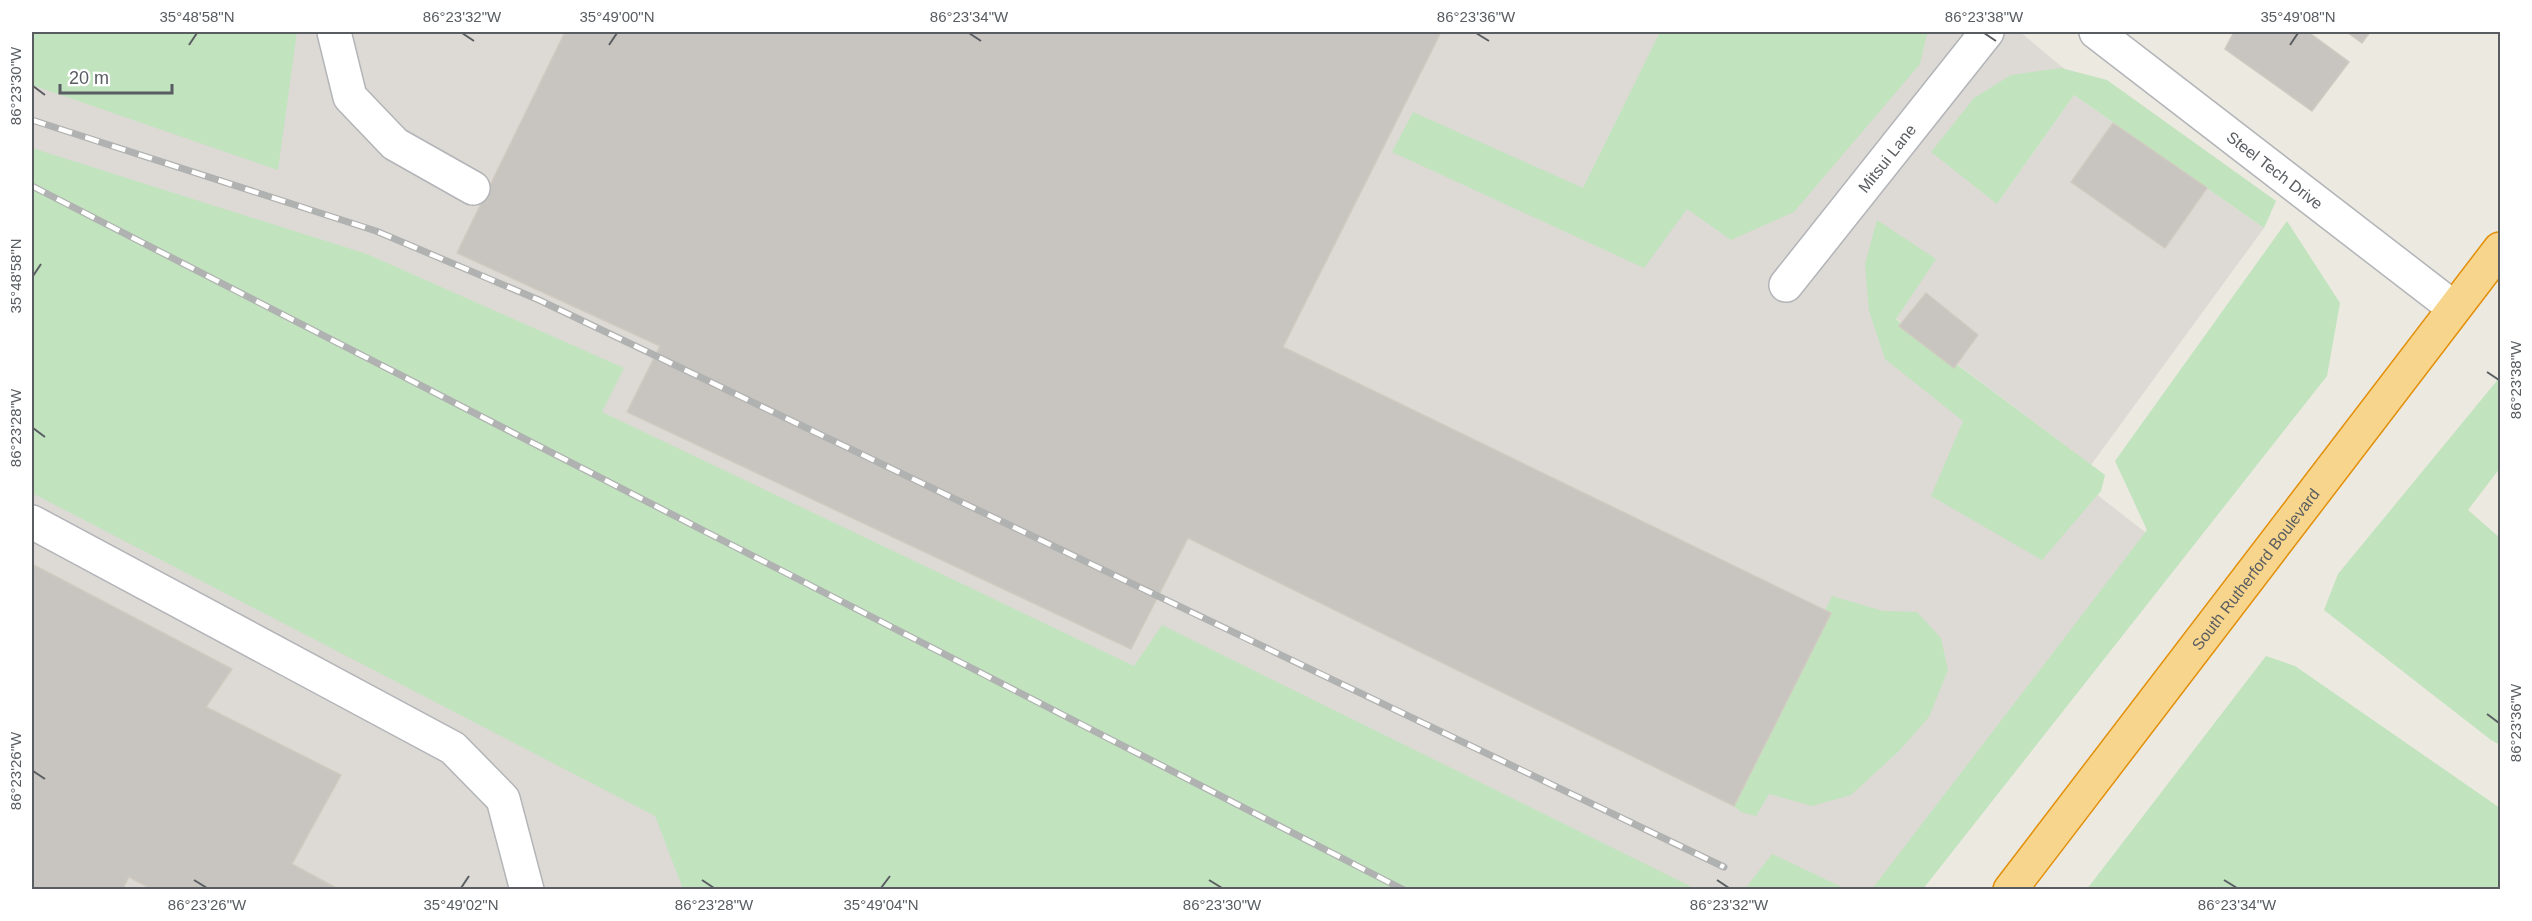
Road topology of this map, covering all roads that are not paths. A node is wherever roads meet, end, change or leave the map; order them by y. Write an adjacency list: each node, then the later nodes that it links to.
1 (334, 32): 4 (street)
2 (1987, 32): 6 (street, Mitsui Lane)
3 (2096, 32): 7 (street, Steel Tech Drive)
4 (473, 188)
5 (2500, 249): 7 (highway, South Rutherford Boulevard)
6 (1786, 285)
7 (2454, 308): 10 (highway, South Rutherford Boulevard)
8 (32, 522): 9 (street)
9 (527, 890)
10 (2010, 890)

